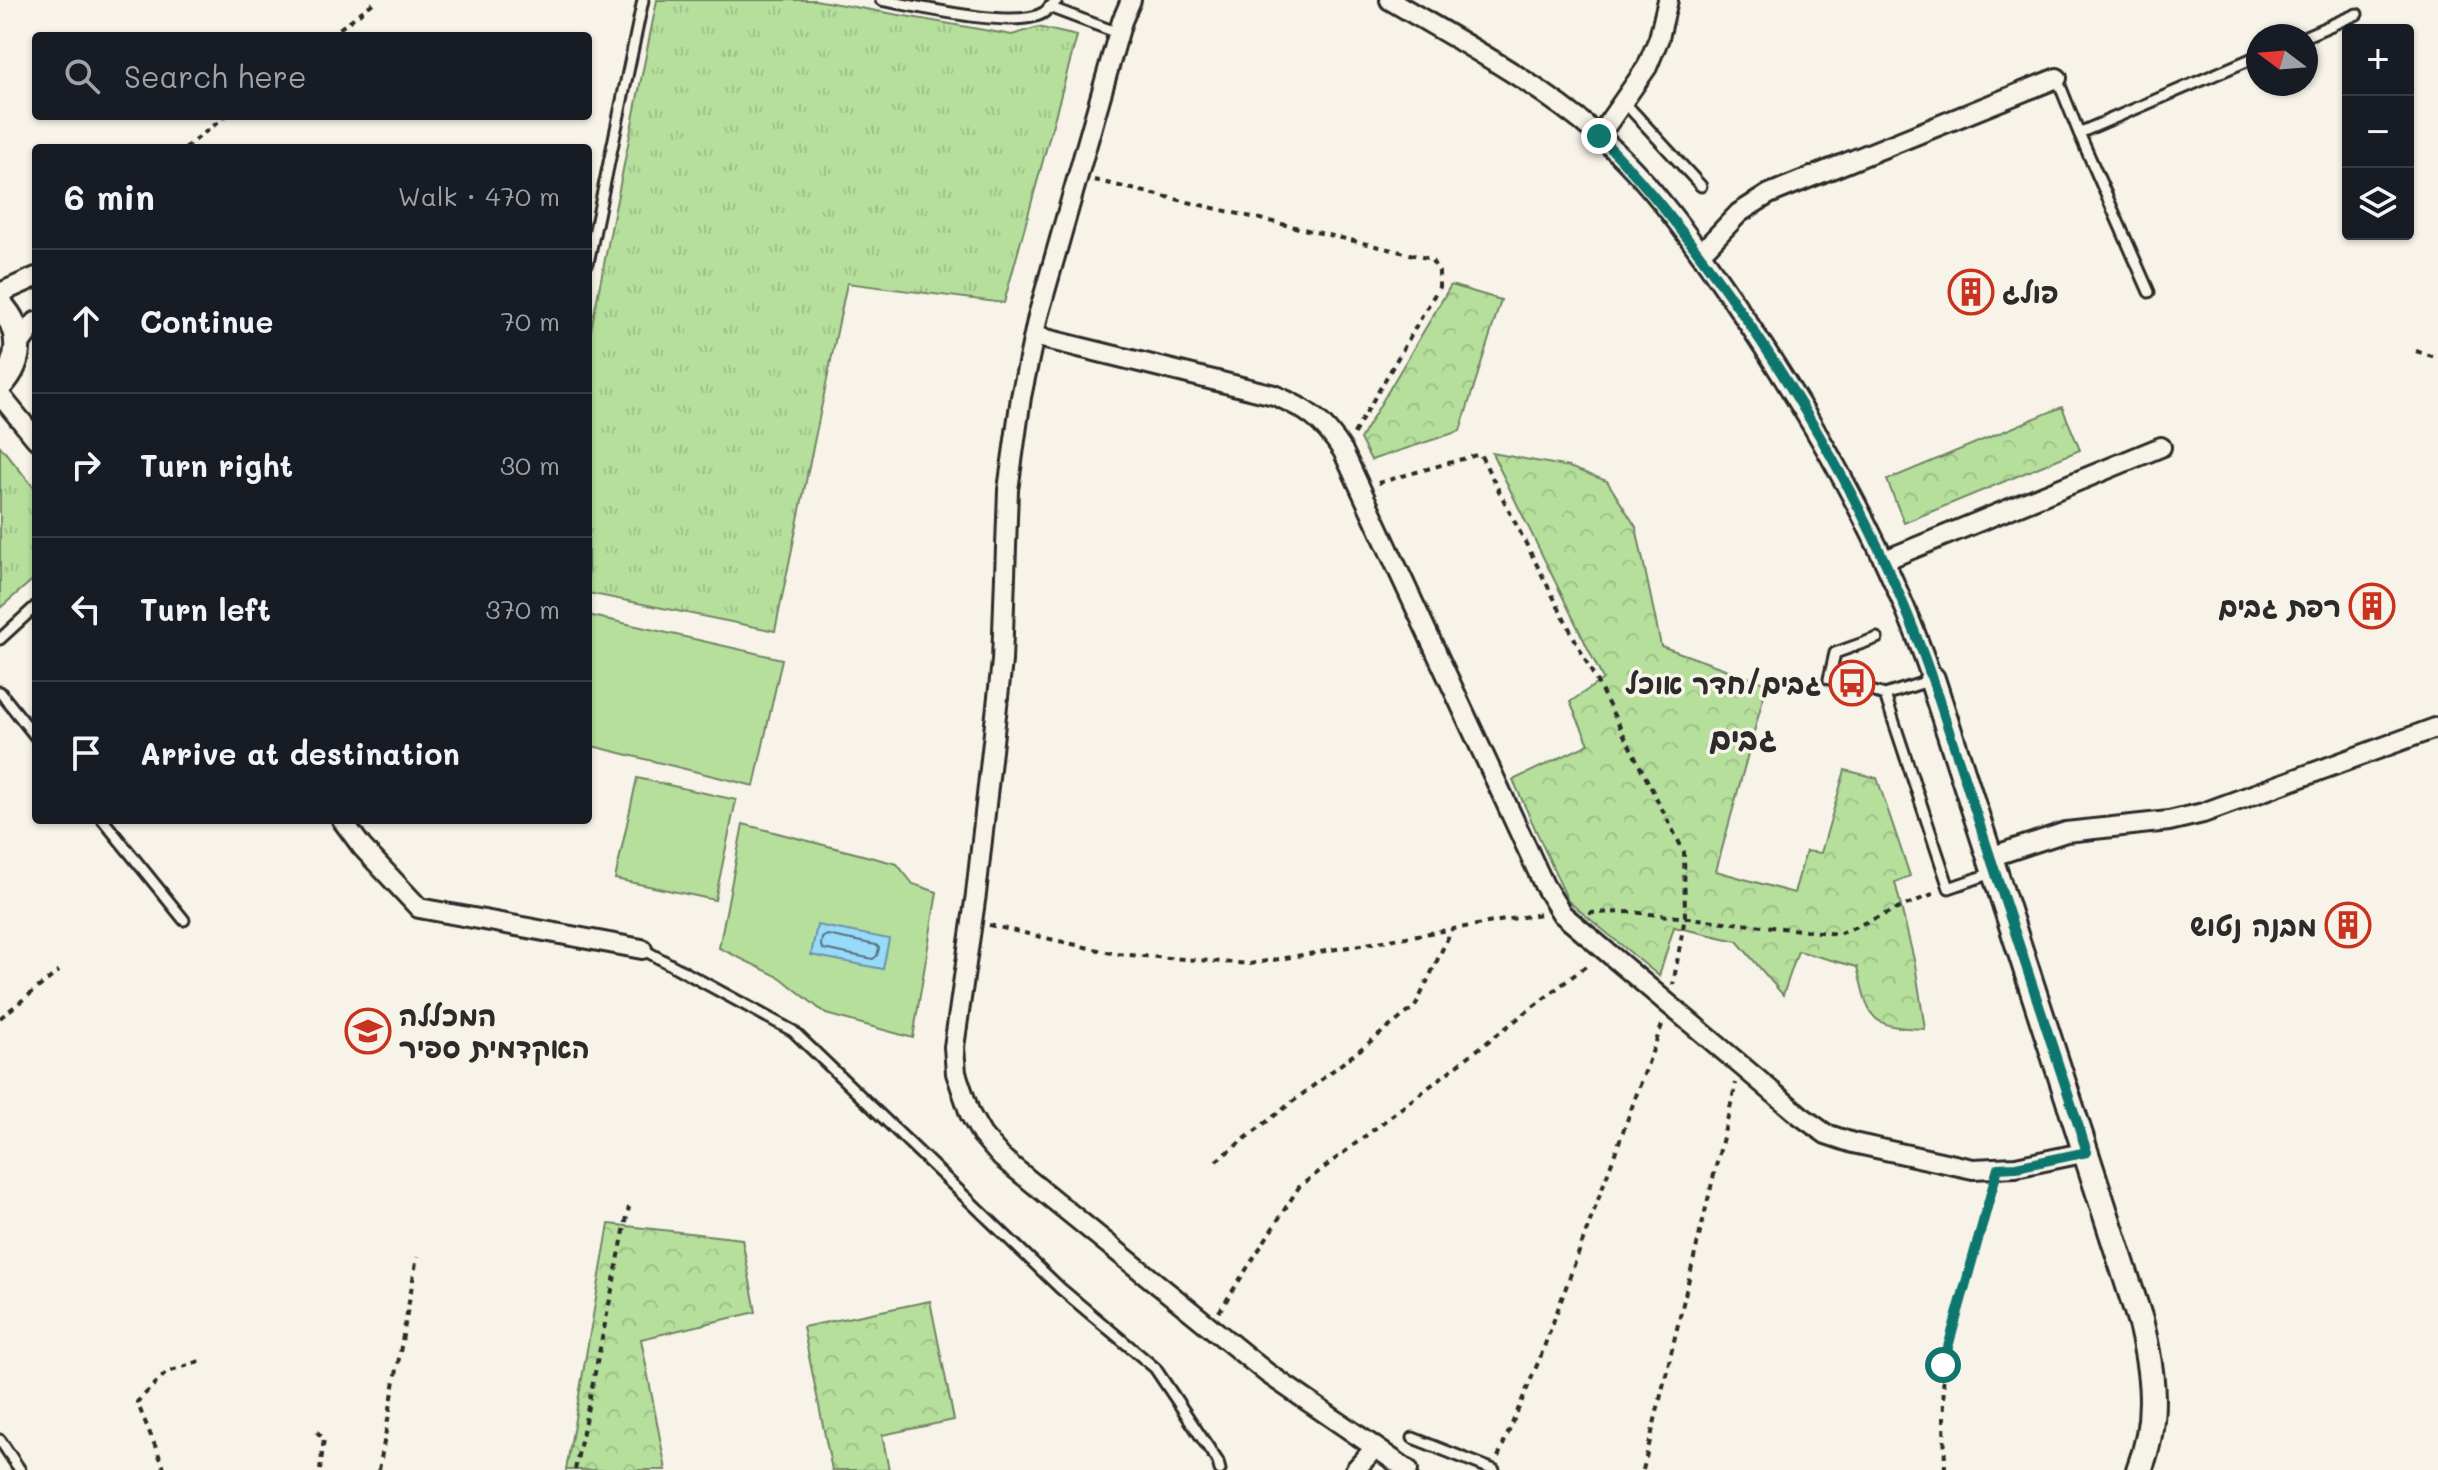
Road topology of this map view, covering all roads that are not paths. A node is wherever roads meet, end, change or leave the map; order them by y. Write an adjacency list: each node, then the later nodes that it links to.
1 (643, 0): 16 (lane)
2 (881, 0): 6 (lane)
3 (1131, 0): 9 (street)
4 (1390, 0): 14 (street)
5 (1668, 0): 12 (street)
6 (1053, 4): 9 (lane)
7 (2357, 14): 8 (lane)
8 (2318, 31)
9 (1118, 33): 23 (street)
10 (2246, 61): 13 (lane)
11 (2057, 78): 13 (lane); 17 (street)
12 (1624, 102): 14 (street); 15 (lane)
13 (2079, 133): 19 (lane)
14 (1599, 136): 17 (street)
15 (1701, 186)
16 (592, 244)
17 (1701, 253): 29 (street)
18 (32, 279): 20 (street)
19 (2149, 292)
20 (0, 293)
21 (0, 305): 24 (street)
22 (32, 327): 24 (street)
23 (1034, 336): 43 (street); 46 (street)
24 (18, 346): 25 (street)
25 (0, 385)
26 (0, 395): 27 (street)
27 (32, 434)
28 (2161, 447): 29 (street)
29 (1885, 560): 33 (street)
30 (32, 610): 32 (lane)
31 (1877, 638): 35 (lane)
32 (0, 639)
33 (1932, 679): 35 (lane); 40 (street)
34 (0, 692): 37 (lane)
35 (1885, 695): 40 (lane)
36 (2438, 727): 40 (street)
37 (32, 732)
38 (106, 824): 41 (lane)
39 (345, 824): 42 (street)
40 (1993, 865): 43 (street)
41 (184, 920)
42 (642, 949): 48 (lane)
43 (2087, 1152): 52 (street)
44 (1413, 1438): 51 (lane)
45 (0, 1440): 47 (lane)
46 (1375, 1448): 49 (street); 50 (street)
47 (20, 1470)
48 (1220, 1470)
49 (1355, 1470)
50 (1408, 1470)
51 (1494, 1470)
52 (2139, 1470)

